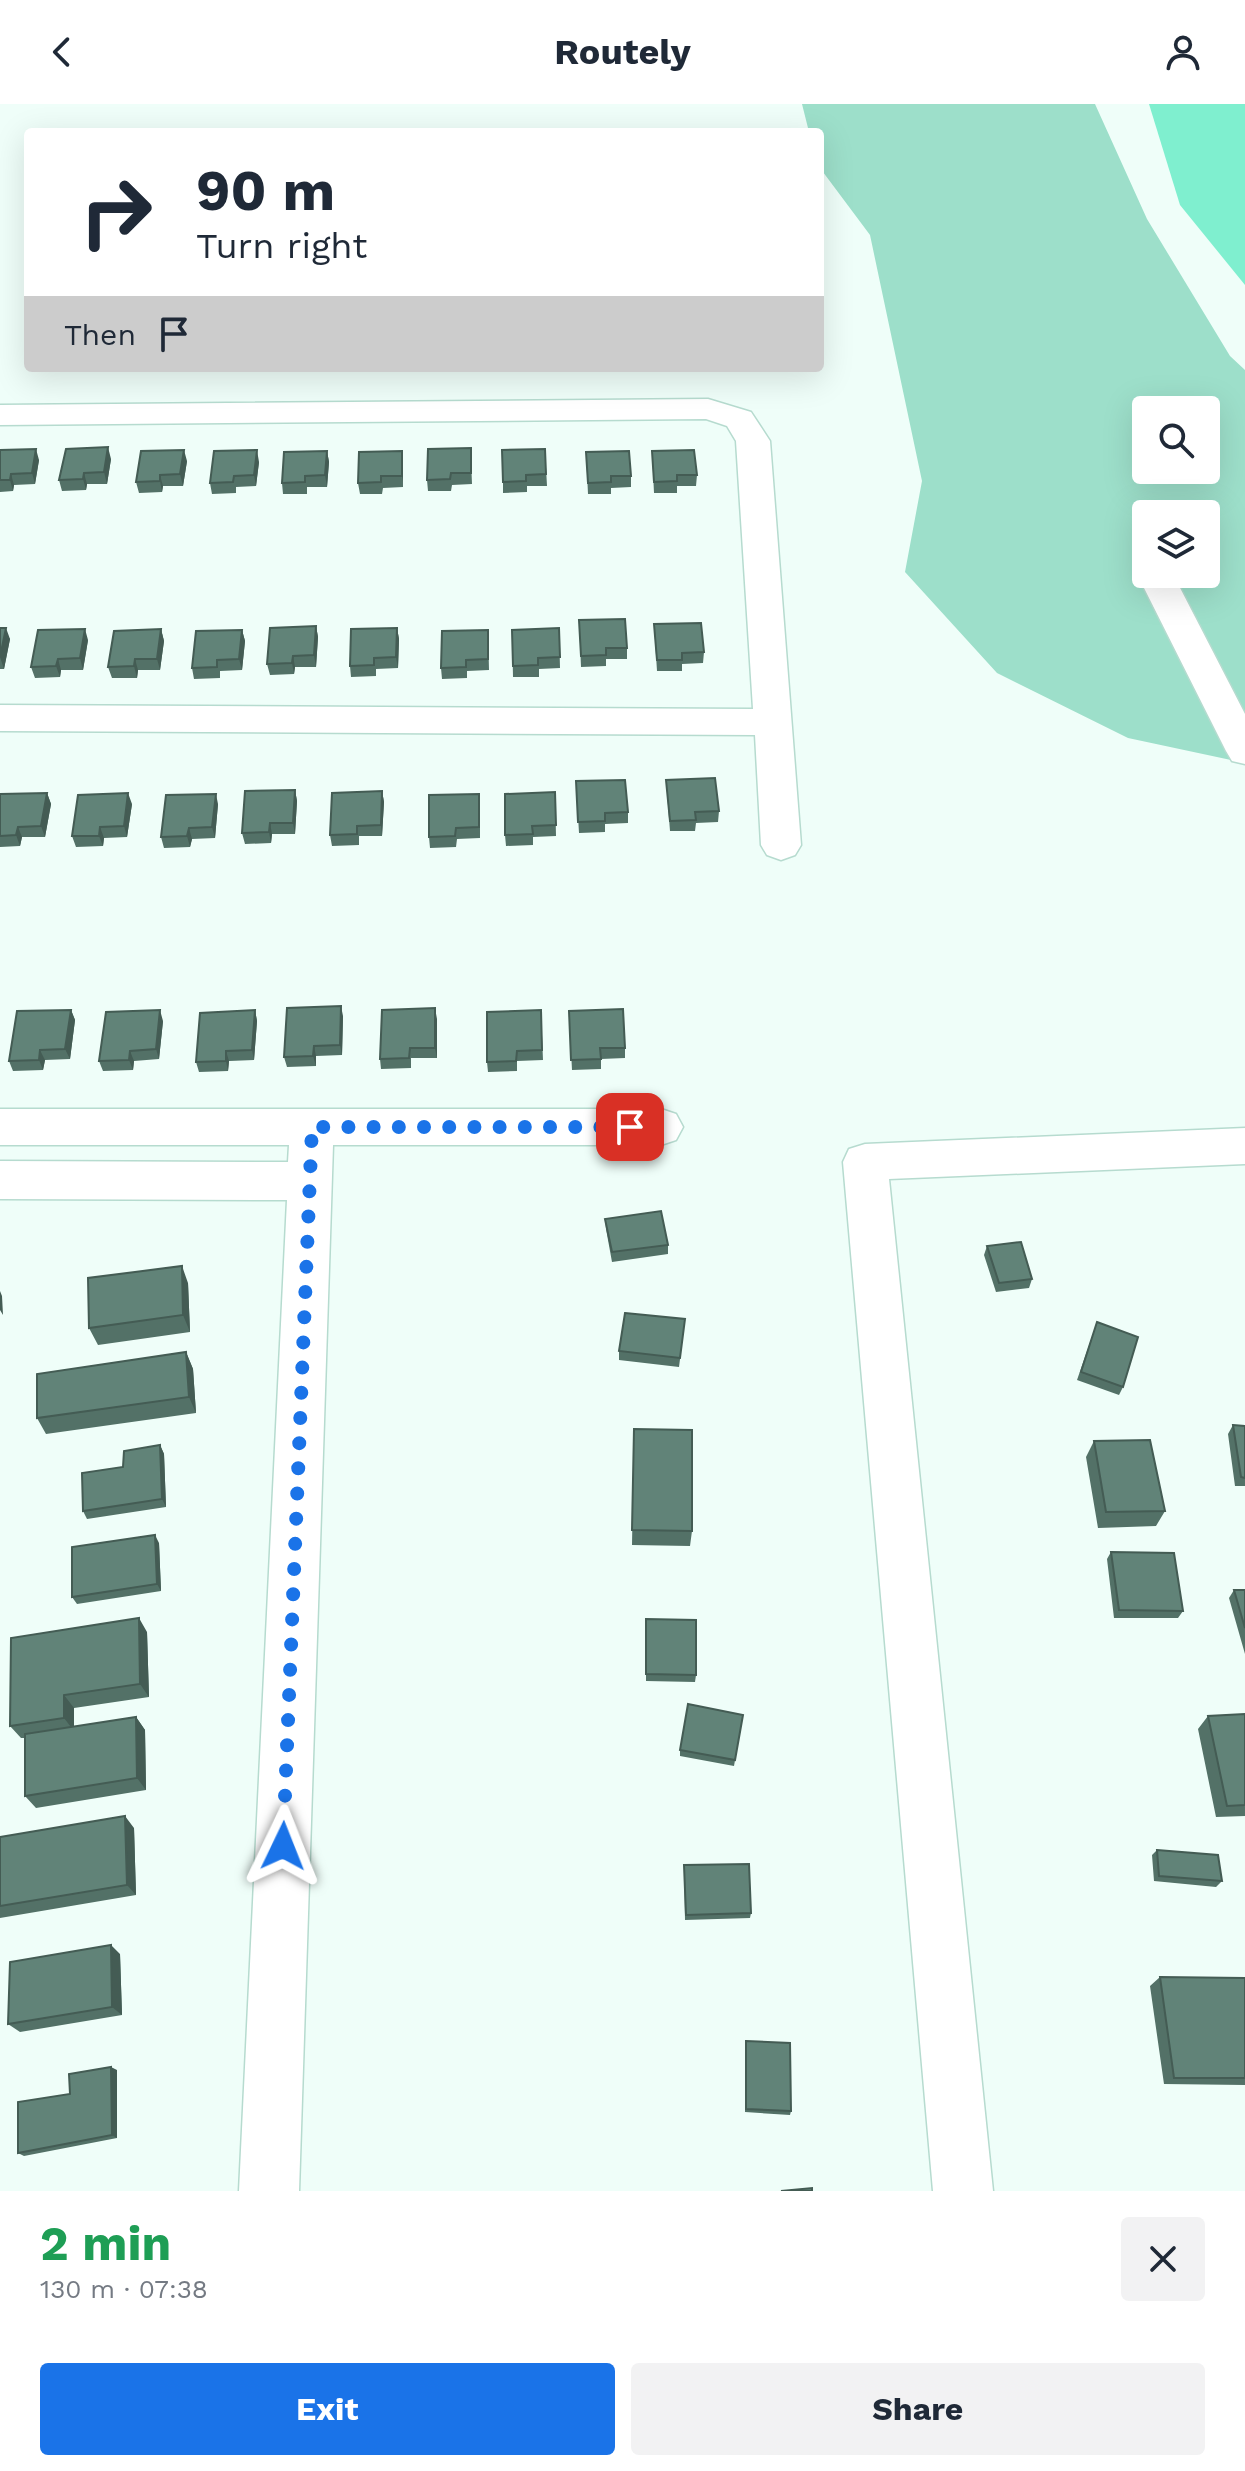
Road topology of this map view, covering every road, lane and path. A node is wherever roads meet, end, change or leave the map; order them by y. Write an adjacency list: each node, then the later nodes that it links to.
1 (0, 415): 4 (street)
2 (1162, 588): 5 (street)
3 (0, 718): 4 (street)
4 (771, 722): 6 (street)
5 (1245, 751)
6 (781, 845)
7 (0, 1127): 8 (street)
8 (312, 1127): 9 (street); 12 (street)
9 (661, 1127)
10 (1245, 1146): 14 (street)
11 (0, 1180): 12 (street)
12 (310, 1181): 13 (street)
13 (269, 2191)
14 (963, 2191)

